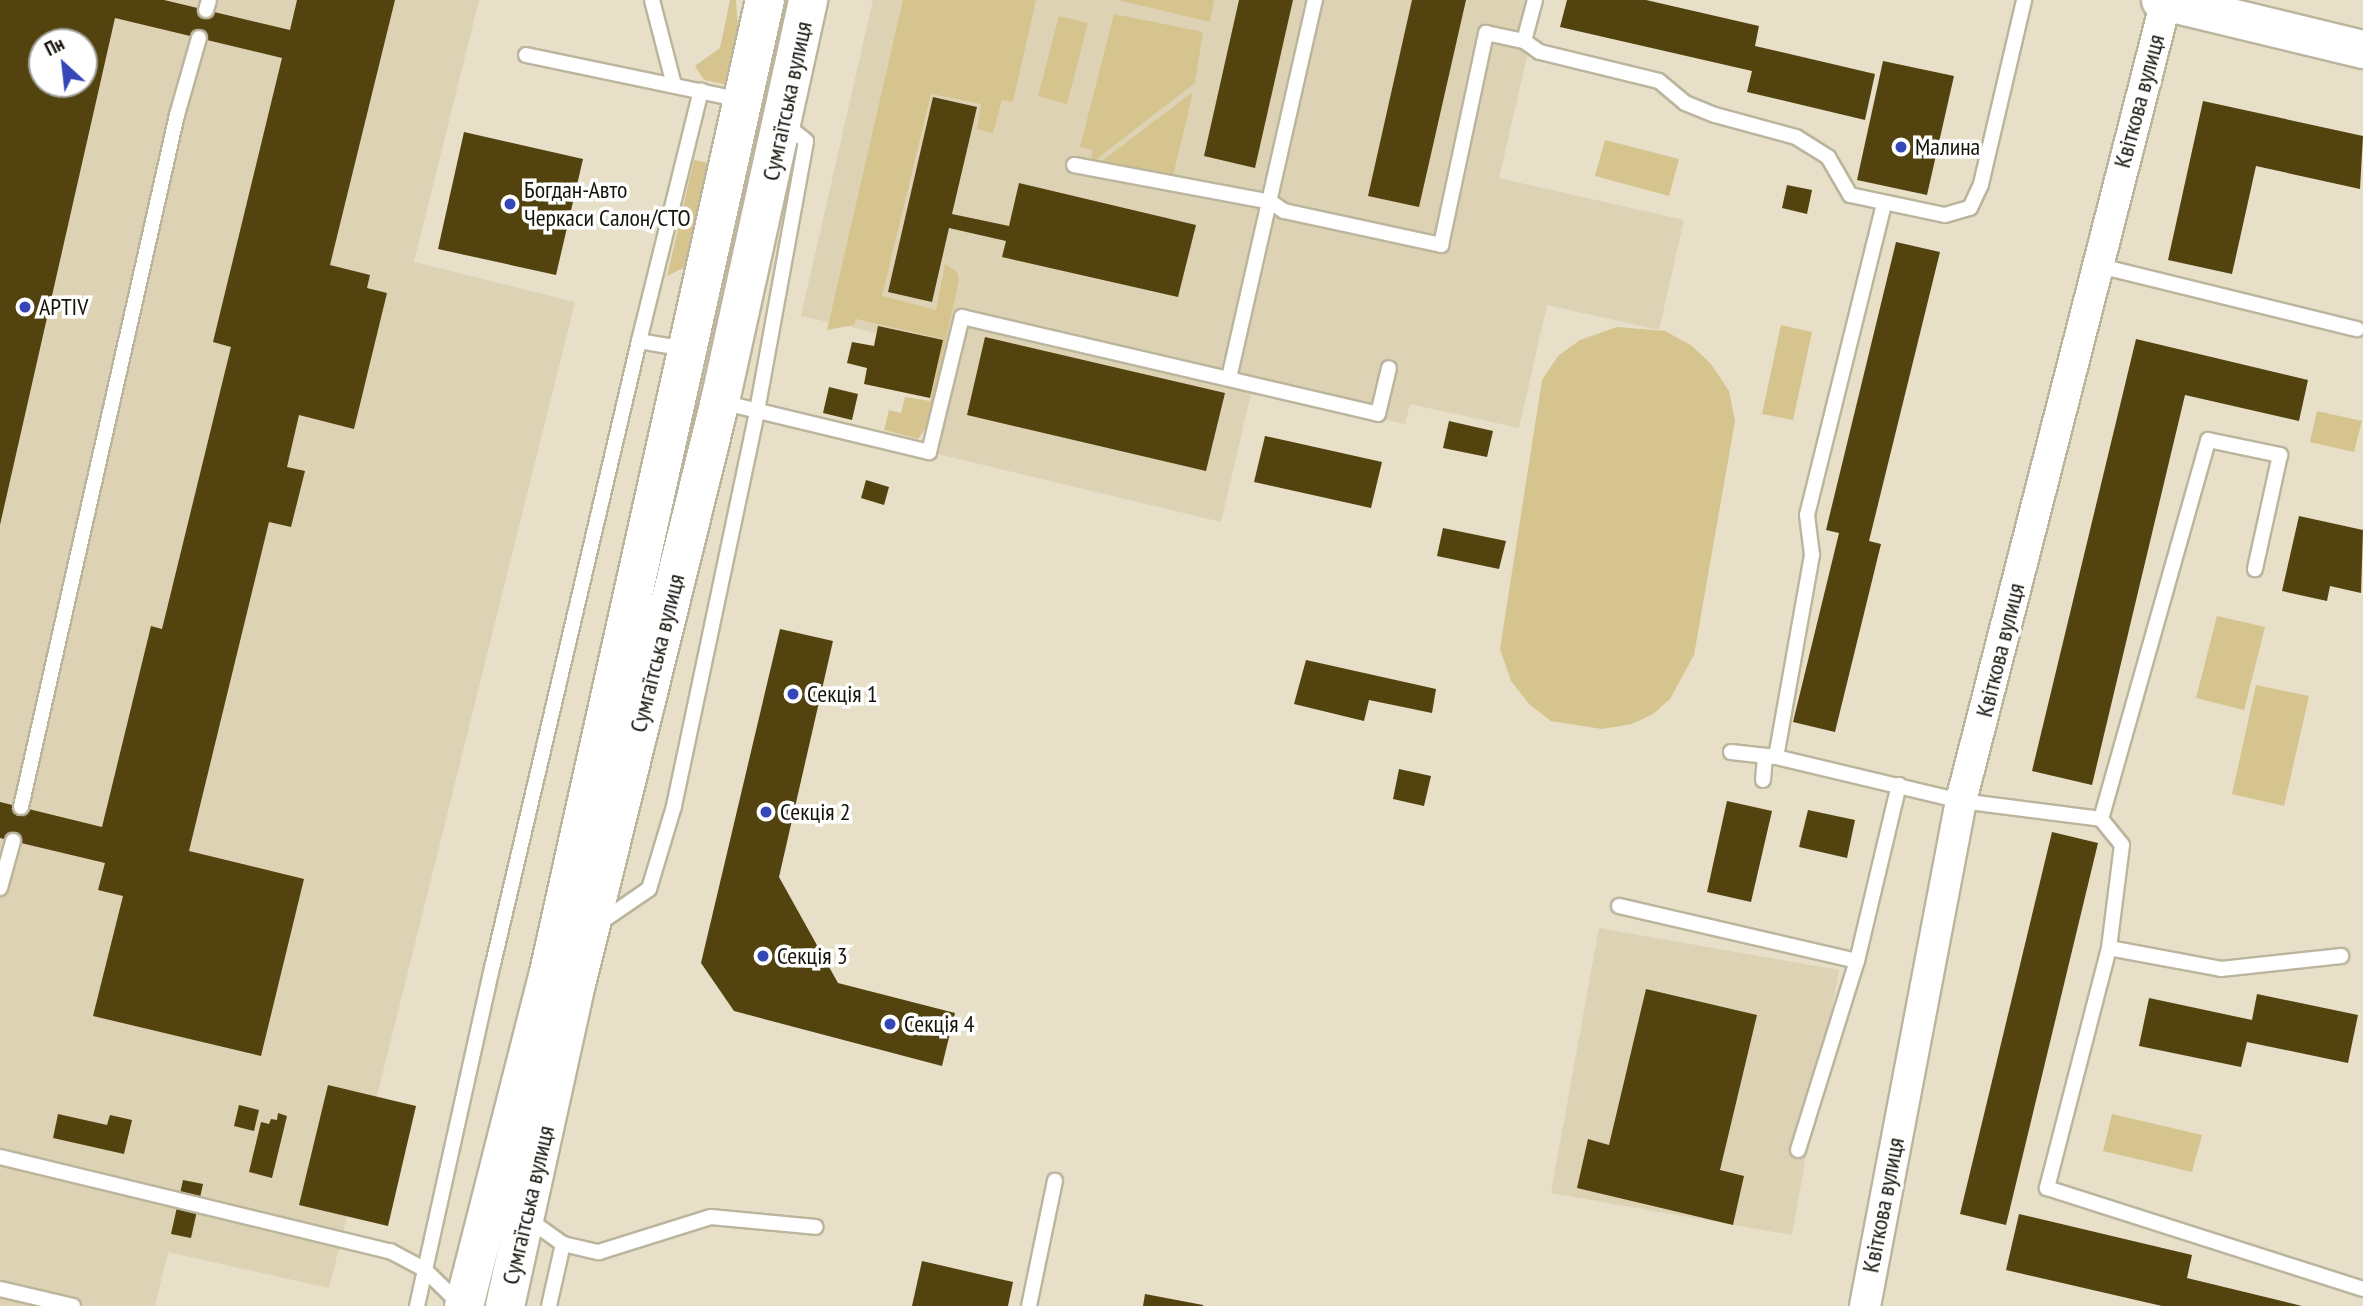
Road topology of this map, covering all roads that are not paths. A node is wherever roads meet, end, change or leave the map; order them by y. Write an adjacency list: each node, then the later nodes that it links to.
1 (652, 0): 12 (lane)
2 (765, 0): 14 (main road, Сумгаїтська вулиця)
3 (808, 0): 15 (main road, Сумгаїтська вулиця)
4 (1315, 0): 17 (lane)
5 (1535, 0): 9 (lane)
6 (2024, 0): 18 (lane)
7 (2163, 1): 10 (street); 19 (street, Квіткова вулиця)
8 (199, 38): 33 (lane)
9 (1524, 41): 17 (lane); 18 (lane)
10 (2363, 49)
11 (526, 54): 12 (lane)
12 (674, 85): 13 (lane)
13 (701, 91): 14 (lane); 21 (lane)
14 (743, 100): 22 (main road, Сумгаїтська вулиця)
15 (783, 122): 25 (main road, Сумгаїтська вулиця); 26 (lane)
16 (1074, 165): 17 (lane)
17 (1271, 202): 24 (lane)
18 (1884, 204): 29 (lane)
19 (2096, 265): 20 (lane); 32 (street, Квіткова вулиця)
20 (2357, 329)
21 (639, 341): 22 (lane); 49 (lane)
22 (688, 349): 42 (main road, Сумгаїтська вулиця)
23 (1389, 368): 24 (lane)
24 (1228, 378): 26 (lane)
25 (720, 401): 26 (lane); 38 (main road, Сумгаїтська вулиця)
26 (757, 411): 38 (lane)
27 (2255, 569): 34 (lane)
28 (1731, 752): 29 (lane)
29 (1771, 756): 30 (lane); 31 (lane)
30 (1763, 780)
31 (1899, 785): 32 (lane); 41 (lane)
32 (1961, 801): 34 (lane); 58 (street, Квіткова вулиця)
33 (21, 807)
34 (2101, 819): 39 (lane)
35 (12, 841): 36 (lane)
36 (0, 888)
37 (1619, 906): 41 (lane)
38 (589, 930): 42 (main road, Сумгаїтська вулиця)
39 (2109, 948): 40 (lane); 51 (lane)
40 (2341, 956)
41 (1857, 961): 43 (lane)
42 (541, 1071): 46 (main road, Сумгаїтська вулиця); 54 (main road, Сумгаїтська вулиця)
43 (1798, 1150)
44 (0, 1157): 49 (lane)
45 (1055, 1181): 57 (lane)
46 (526, 1216): 48 (lane); 55 (main road, Сумгаїтська вулиця)
47 (816, 1227): 48 (lane)
48 (563, 1244): 56 (lane)
49 (424, 1269): 53 (lane); 54 (lane)
50 (0, 1289): 52 (lane)
51 (2363, 1289)
52 (73, 1306)
53 (417, 1306)
54 (463, 1306)
55 (505, 1306)
56 (549, 1306)
57 (1029, 1306)
58 (1865, 1306)

